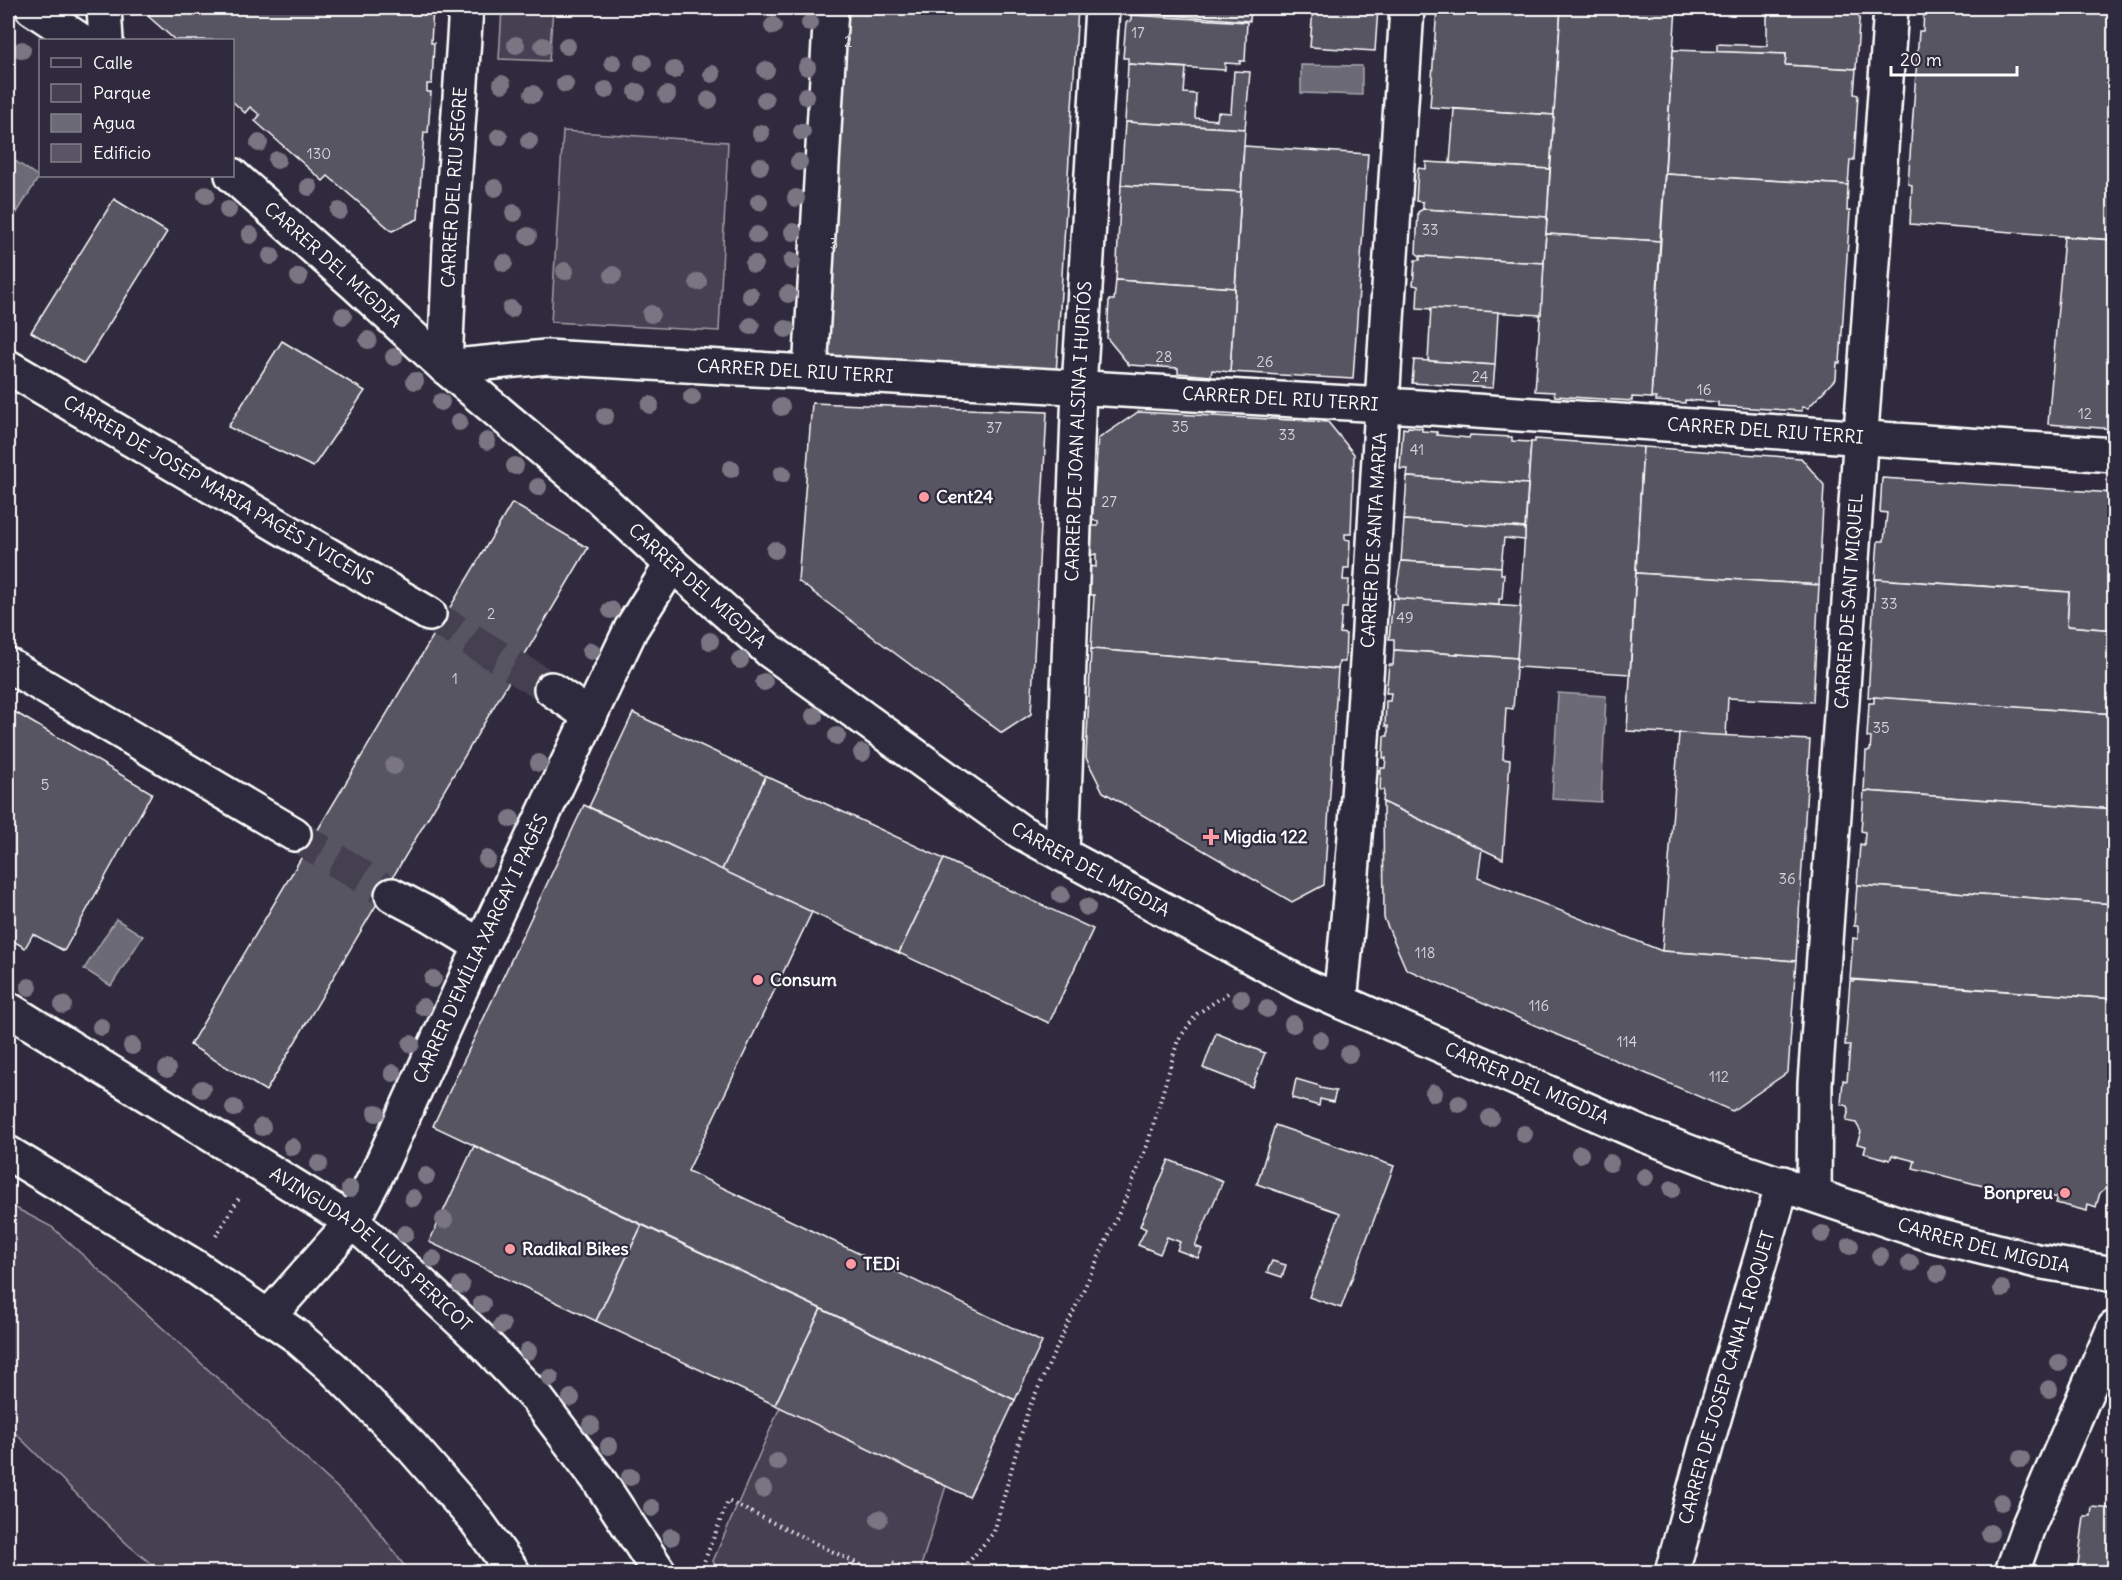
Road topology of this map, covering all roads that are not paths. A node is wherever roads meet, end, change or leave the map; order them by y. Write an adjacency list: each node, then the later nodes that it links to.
1 (33, 8): 8 (street)
2 (104, 8): 9 (street)
3 (466, 8): 12 (street, CARRER DEL RIU SEGRE)
4 (831, 8): 13 (street)
5 (1102, 8): 14 (street, CARRER DE JOAN ALSINA I HURTÓS)
6 (1407, 8): 15 (street, CARRER DE SANTA MARIA)
7 (1891, 8): 16 (street, CARRER DE SANT MIQUEL)
8 (79, 39)
9 (106, 39)
10 (234, 177): 12 (street, CARRER DEL MIGDIA)
11 (8, 367): 19 (street, CARRER DE JOSEP MARIA PAGÈS I VICENS)
12 (445, 367): 13 (street, CARRER DEL RIU TERRI); 18 (street, CARRER DEL MIGDIA)
13 (810, 373): 14 (street, CARRER DEL RIU TERRI)
14 (1079, 388): 15 (street, CARRER DEL RIU TERRI); 24 (street, CARRER DE JOAN ALSINA I HURTÓS)
15 (1382, 405): 16 (street, CARRER DEL RIU TERRI); 27 (street, CARRER DE SANTA MARIA)
16 (1862, 436): 17 (street, CARRER DEL RIU TERRI); 31 (street, CARRER DE SANT MIQUEL)
17 (2115, 455)
18 (672, 564): 22 (street, CARRER D'EMÍLIA XARGAY I PAGÈS); 24 (street, CARRER DEL MIGDIA)
19 (429, 614)
20 (8, 665): 23 (street)
21 (550, 690): 22 (street)
22 (590, 716): 26 (street, CARRER D'EMÍLIA XARGAY I PAGÈS)
23 (294, 834)
24 (1062, 854): 27 (street, CARRER DEL MIGDIA)
25 (392, 895): 26 (street)
26 (481, 946): 32 (street, CARRER D'EMÍLIA XARGAY I PAGÈS)
27 (1340, 1001): 30 (street, CARRER DEL MIGDIA)
28 (8, 1009): 32 (street, AVINGUDA DE LLUÍS PERICOT)
29 (8, 1153): 34 (street)
30 (1783, 1183): 31 (street, CARRER DEL MIGDIA); 38 (street, CARRER DE JOSEP CANAL I ROQUET)
31 (1814, 1194): 33 (street, CARRER DEL MIGDIA)
32 (352, 1222): 34 (street, CARRER D'EMÍLIA XARGAY I PAGÈS); 37 (street, AVINGUDA DE LLUÍS PERICOT)
33 (2115, 1274)
34 (268, 1317): 36 (street)
35 (2115, 1328): 39 (street)
36 (513, 1572)
37 (659, 1572)
38 (1672, 1572)
39 (2012, 1572)

